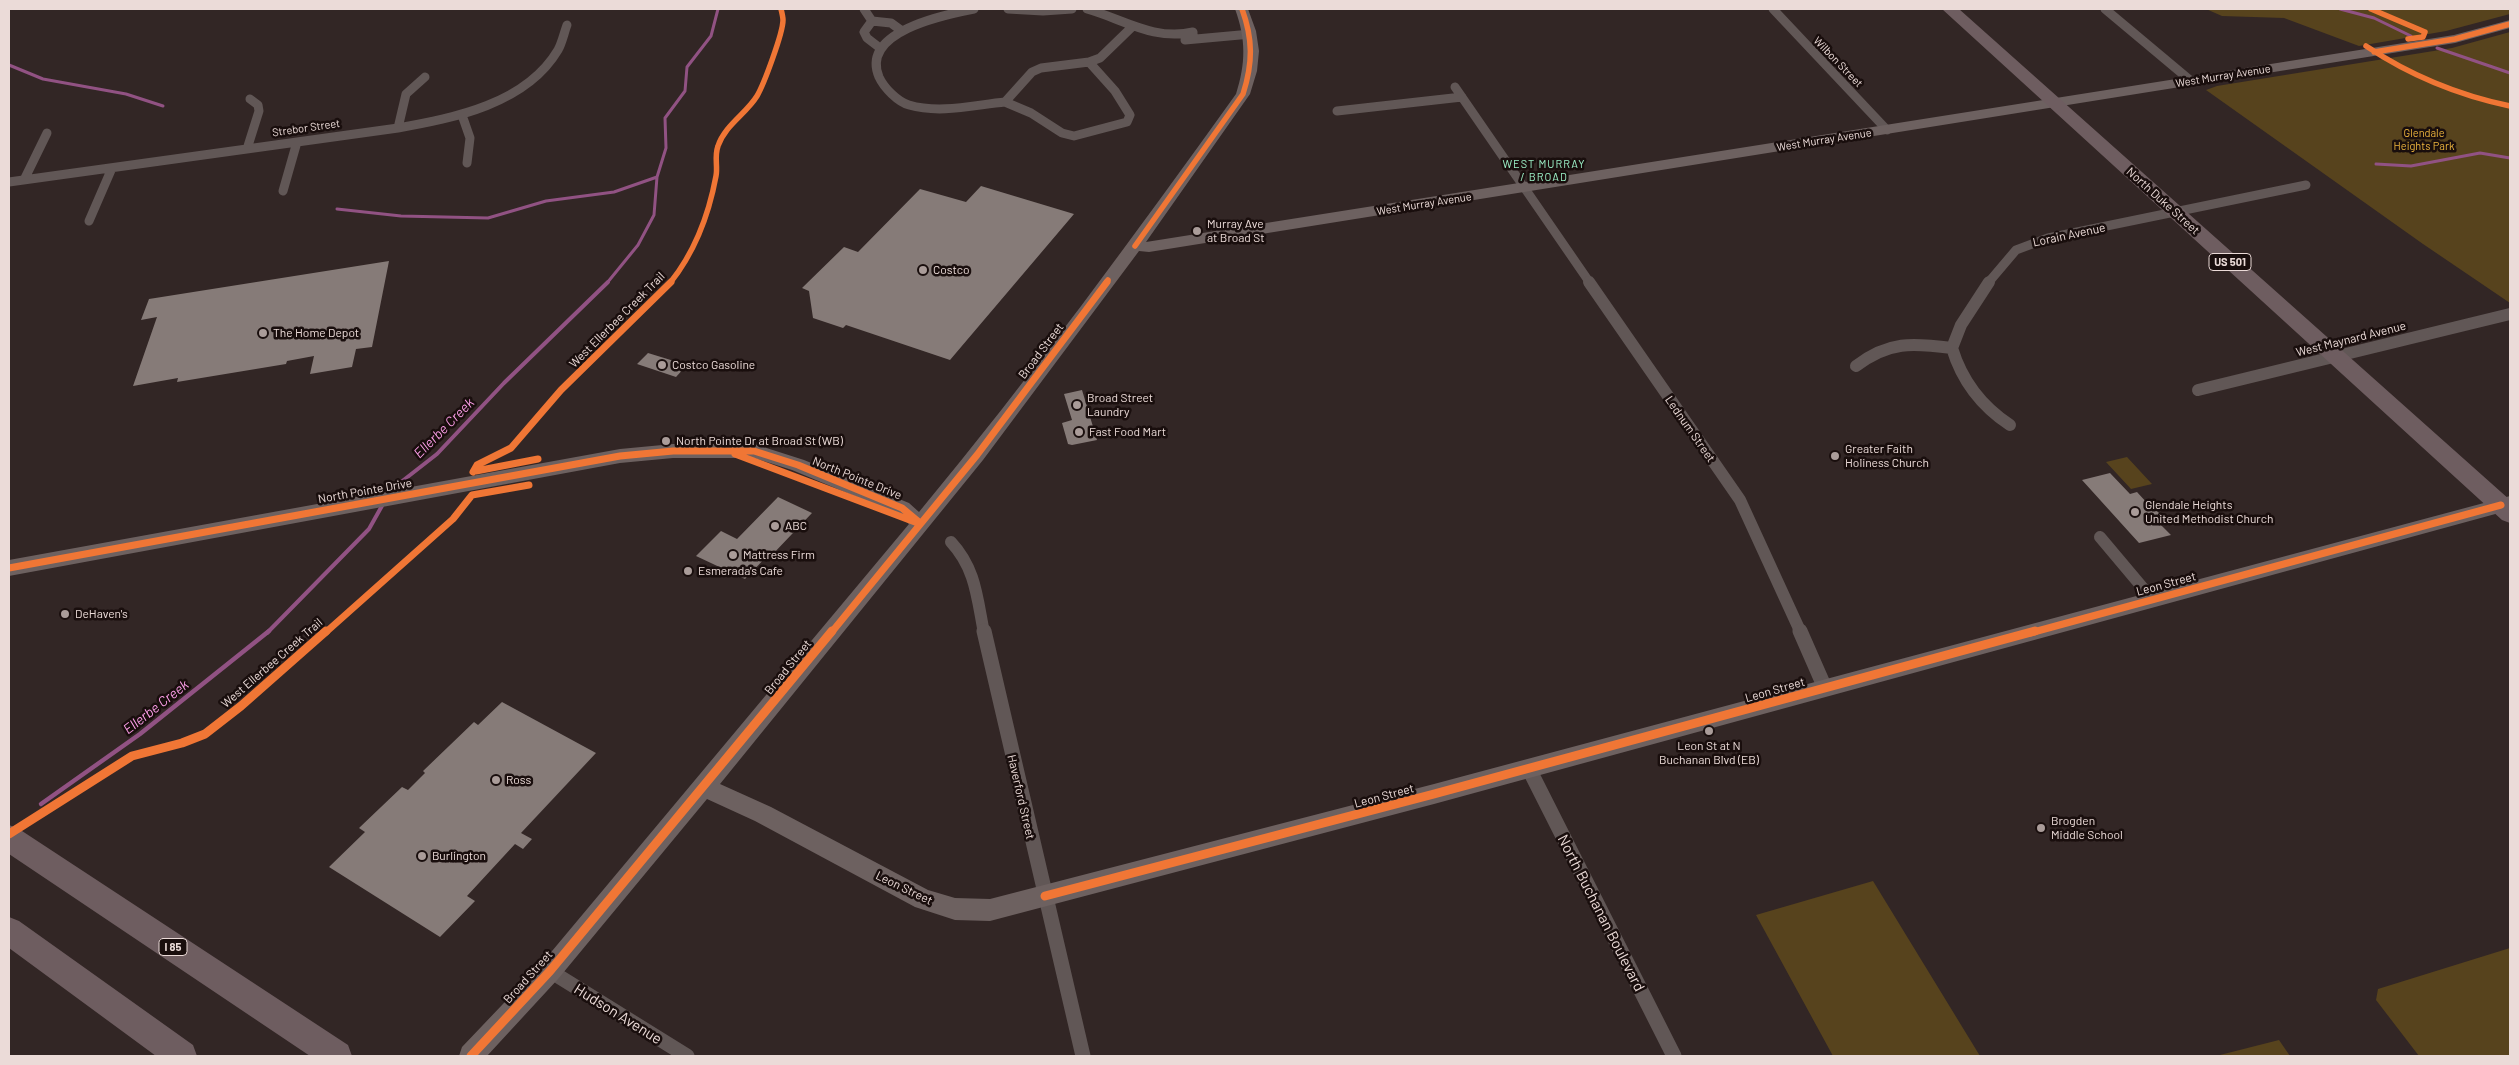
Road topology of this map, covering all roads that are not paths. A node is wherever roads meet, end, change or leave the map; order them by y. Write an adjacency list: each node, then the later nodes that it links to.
1 (864, 9): 12 (street)
2 (974, 9): 17 (street)
3 (1008, 9): 4 (street)
4 (1072, 9)
5 (1087, 9): 11 (street)
6 (1116, 9): 11 (street)
7 (1242, 9): 16 (main road, Broad Street)
8 (1773, 9): 32 (street, Wilbon Street)
9 (1950, 9): 28 (highway, North Duke Street / US 501)
10 (2105, 9): 23 (street)
11 (1107, 15): 15 (street)
12 (872, 21): 17 (street); 20 (street)
13 (2510, 24): 23 (street, West Murray Avenue)
14 (567, 25): 30 (street, Strebor Street)
15 (1133, 26): 18 (street); 21 (street)
16 (1250, 30): 19 (street); 45 (street, Broad Street)
17 (902, 31): 20 (street)
18 (1151, 31): 19 (street); 19 (street)
19 (1193, 36)
20 (880, 48): 27 (street)
21 (1090, 62): 27 (street); 27 (street)
22 (425, 77): 31 (street)
23 (2192, 81): 28 (street, West Murray Avenue)
24 (1456, 87): 25 (street, Lednum Street)
25 (1462, 97): 29 (street); 41 (street, Lednum Street)
26 (250, 99): 35 (street)
27 (1005, 102)
28 (2055, 104): 32 (main road, West Murray Avenue); 43 (highway, North Duke Street / US 501)
29 (1337, 111)
30 (462, 115): 31 (street, Strebor Street); 36 (street)
31 (398, 128): 34 (street, Strebor Street)
32 (1887, 130): 41 (street, West Murray Avenue)
33 (47, 133): 38 (street)
34 (297, 142): 35 (street, Strebor Street); 42 (street)
35 (247, 149): 37 (street, Strebor Street)
36 (467, 163)
37 (112, 168): 38 (street, Strebor Street); 44 (street)
38 (24, 180): 39 (street, Strebor Street)
39 (9, 182)
40 (2306, 185): 43 (street, Lorain Avenue)
41 (1524, 188): 45 (street, West Murray Avenue); 58 (street, Lednum Street)
42 (282, 191)
43 (2176, 213): 47 (street, Lorain Avenue); 48 (highway, North Duke Street / US 501)
44 (89, 221)
45 (1135, 246): 53 (street, Broad Street)
46 (2510, 314): 48 (street, West Maynard Avenue)
47 (1952, 348): 49 (street); 51 (street)
48 (2334, 357): 50 (street, West Maynard Avenue); 52 (highway, North Duke Street / US 501)
49 (1856, 366)
50 (2198, 390)
51 (2010, 425)
52 (2507, 507): 57 (street, Leon Street)
53 (920, 523): 56 (street, North Pointe Drive); 60 (main road, Broad Street)
54 (2100, 537): 57 (street)
55 (951, 542): 62 (street, Haverford Street)
56 (9, 568)
57 (2153, 600): 58 (street, Leon Street)
58 (1825, 688): 59 (street, Leon Street)
59 (1529, 769): 62 (street, Leon Street); 70 (street, North Buchanan Boulevard)
60 (704, 787): 62 (street, Leon Street); 64 (main road, Broad Street)
61 (9, 838): 66 (highway, I 85)
62 (1045, 896): 69 (street, Haverford Street)
63 (9, 931): 65 (highway)
64 (550, 971): 67 (street, Broad Street); 68 (street, Hudson Avenue)
65 (182, 1056)
66 (337, 1056)
67 (471, 1056)
68 (687, 1056)
69 (1083, 1056)
70 (1674, 1056)

